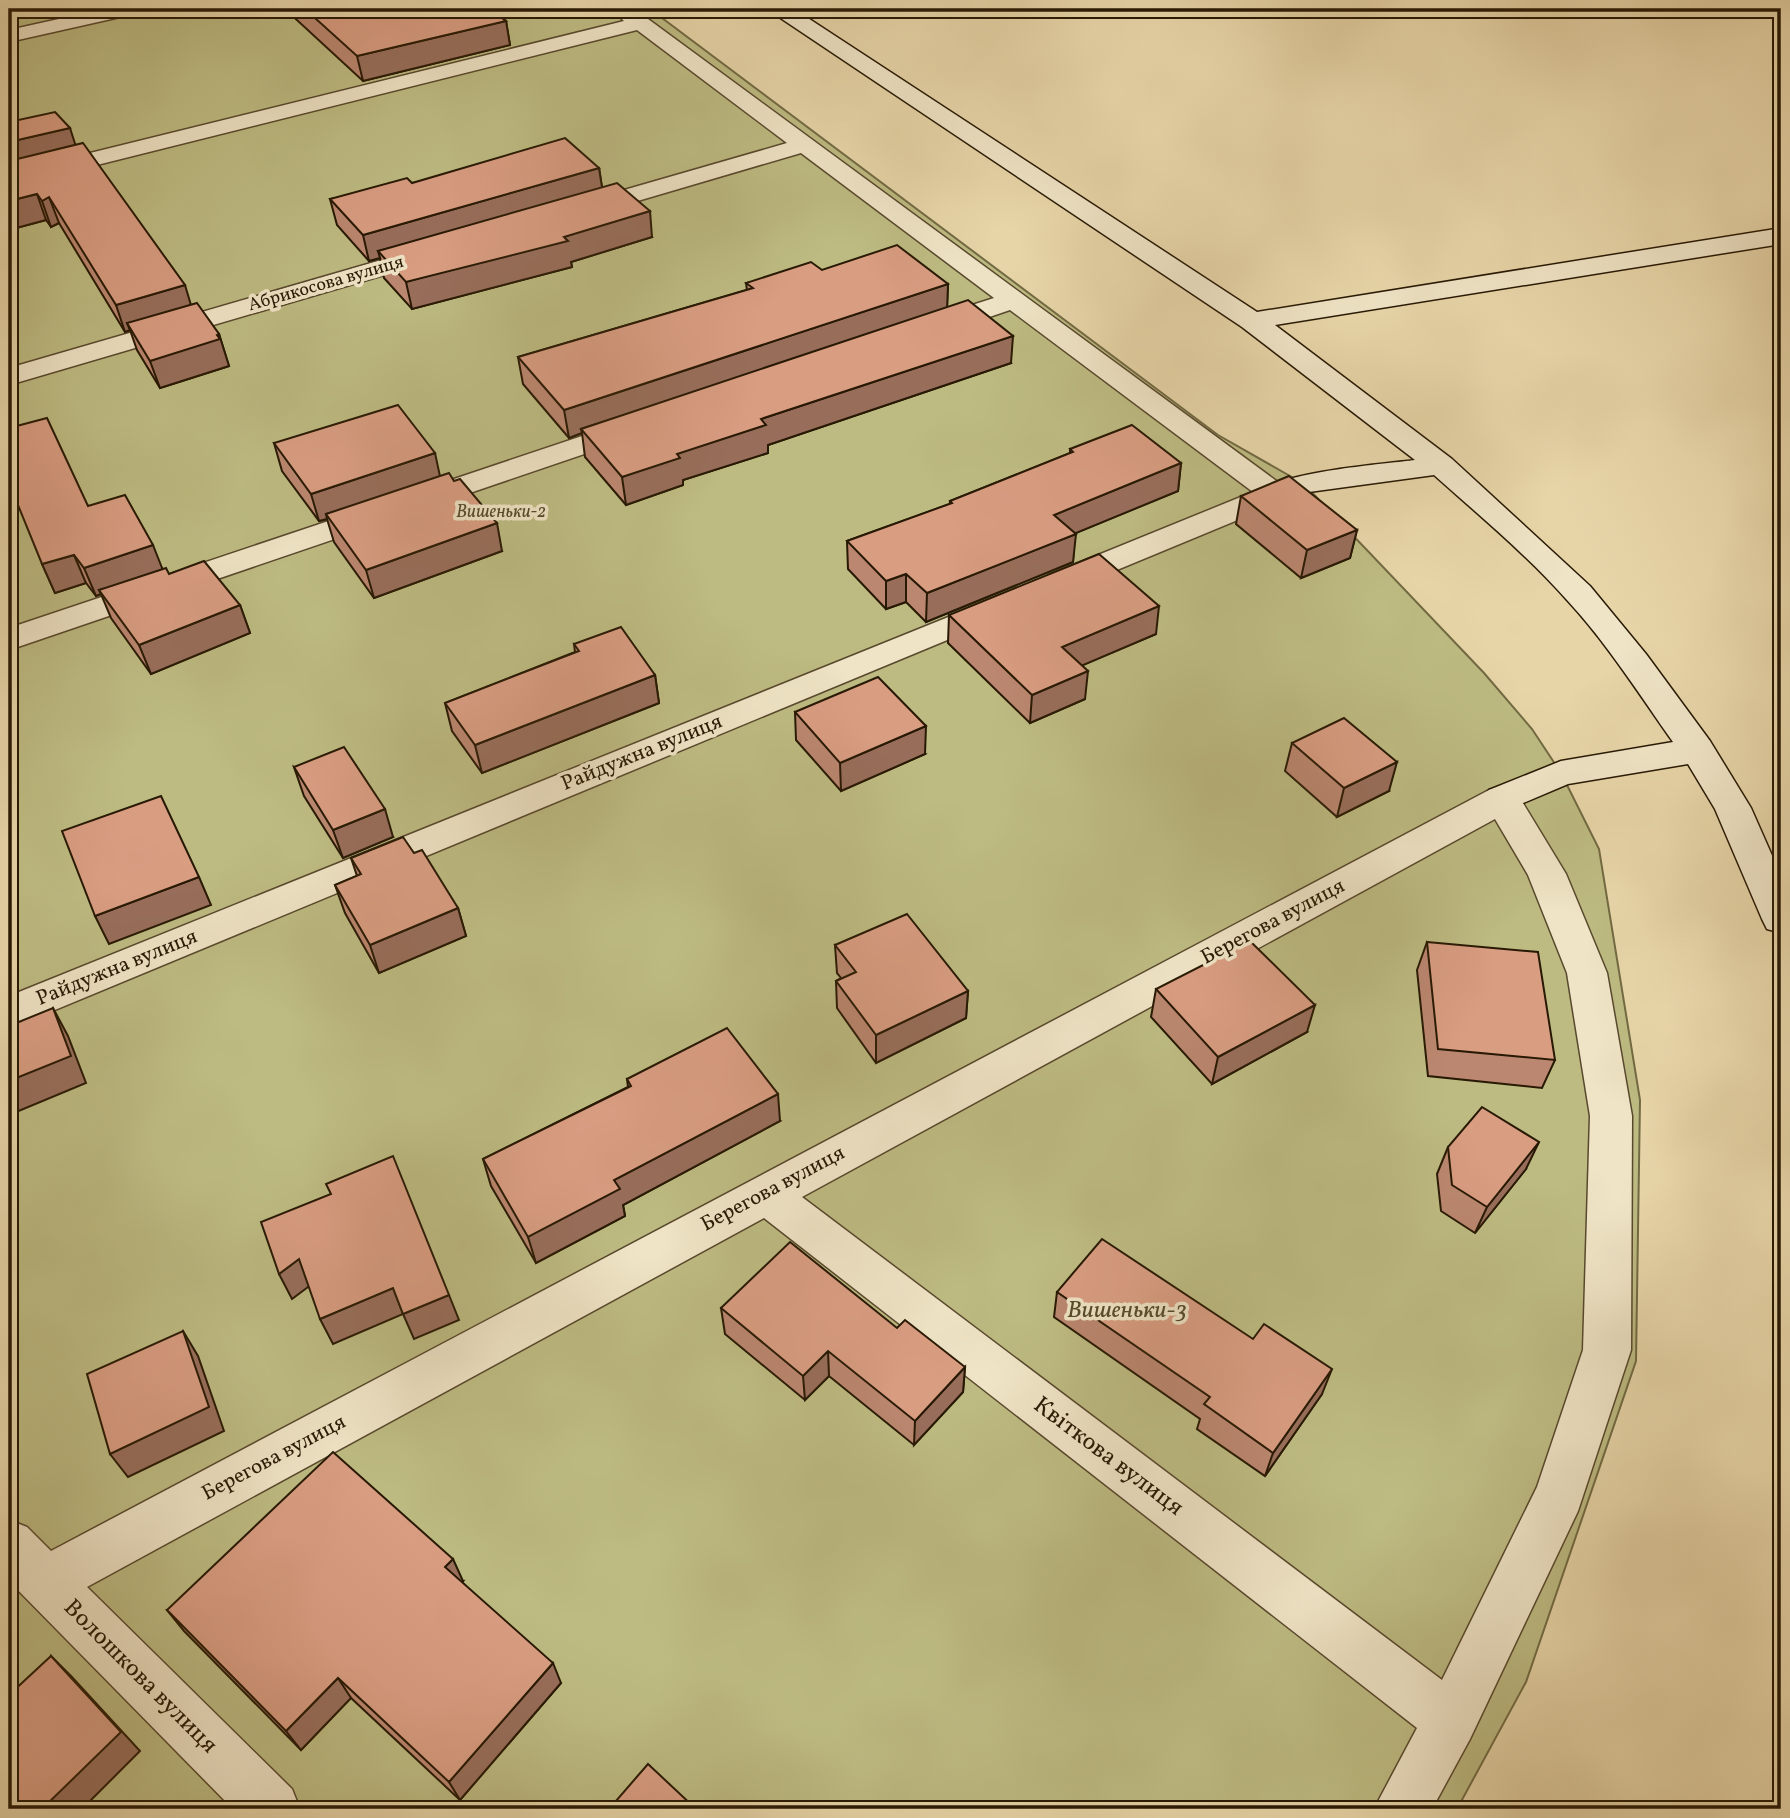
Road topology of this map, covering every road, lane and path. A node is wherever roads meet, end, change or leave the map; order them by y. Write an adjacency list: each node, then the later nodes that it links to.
1 (131, 9): 4 (street)
2 (780, 9): 11 (street)
3 (631, 16): 5 (street); 6 (street)
4 (9, 36)
5 (804, 145): 7 (street); 10 (street)
6 (9, 180)
7 (558, 216)
8 (1781, 236): 11 (street)
9 (451, 248): 13 (street, Абрикосова вулиця)
10 (1013, 300): 12 (street); 16 (street)
11 (1252, 321): 15 (street)
12 (902, 337)
13 (9, 377)
14 (666, 417): 17 (street)
15 (1441, 464): 16 (street, Райдужна вулиця); 18 (street)
16 (1275, 494): 21 (street, Райдужна вулиця)
17 (9, 639)
18 (1697, 750): 19 (street, Берегова вулиця); 20 (street)
19 (1502, 799): 22 (street, Берегова вулиця); 25 (street)
20 (1781, 919)
21 (9, 1013)
22 (764, 1193): 24 (street, Берегова вулиця); 25 (street, Квіткова вулиця)
23 (9, 1545): 24 (street, Волошкова вулиця)
24 (45, 1582): 26 (street, Волошкова вулиця)
25 (1451, 1720): 27 (street)
26 (272, 1809)
27 (1402, 1809)

